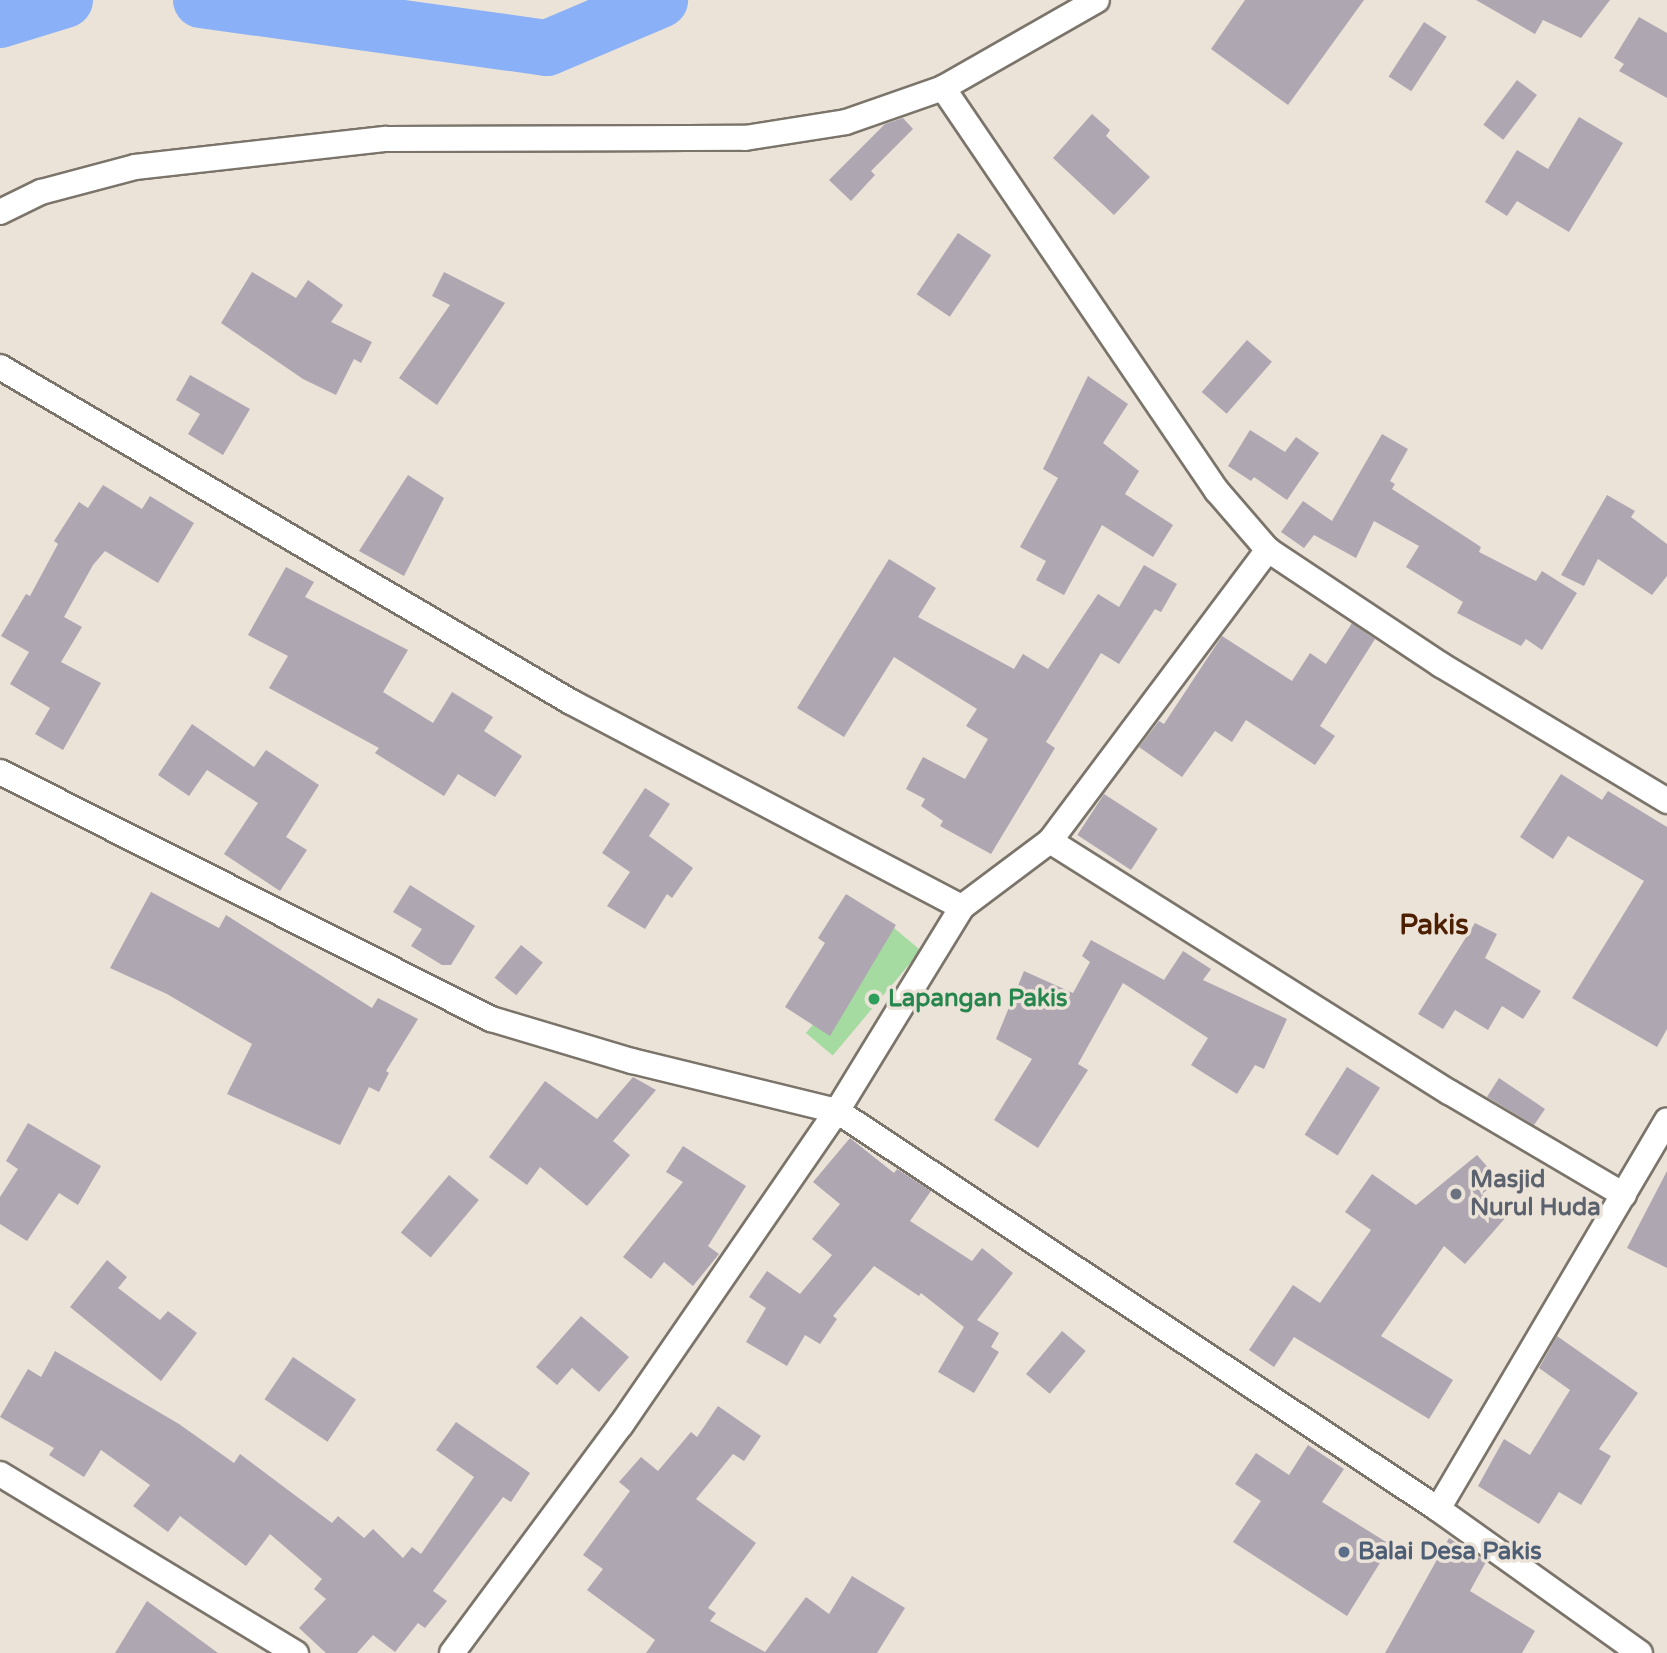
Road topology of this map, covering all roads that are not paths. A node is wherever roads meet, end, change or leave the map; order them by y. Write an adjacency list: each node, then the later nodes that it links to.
1 (1097, 0): 2 (street)
2 (943, 88): 3 (street); 5 (street)
3 (0, 212)
4 (0, 367): 9 (street)
5 (1268, 550): 7 (street); 8 (street)
6 (0, 772): 10 (street)
7 (1667, 802)
8 (1050, 841): 9 (street); 12 (street)
9 (962, 907): 10 (street)
10 (838, 1111): 14 (street); 16 (street)
11 (1667, 1121): 12 (street)
12 (1624, 1195): 14 (street)
13 (0, 1474): 15 (street)
14 (1438, 1509): 17 (street)
15 (296, 1653)
16 (452, 1653)
17 (1640, 1653)

